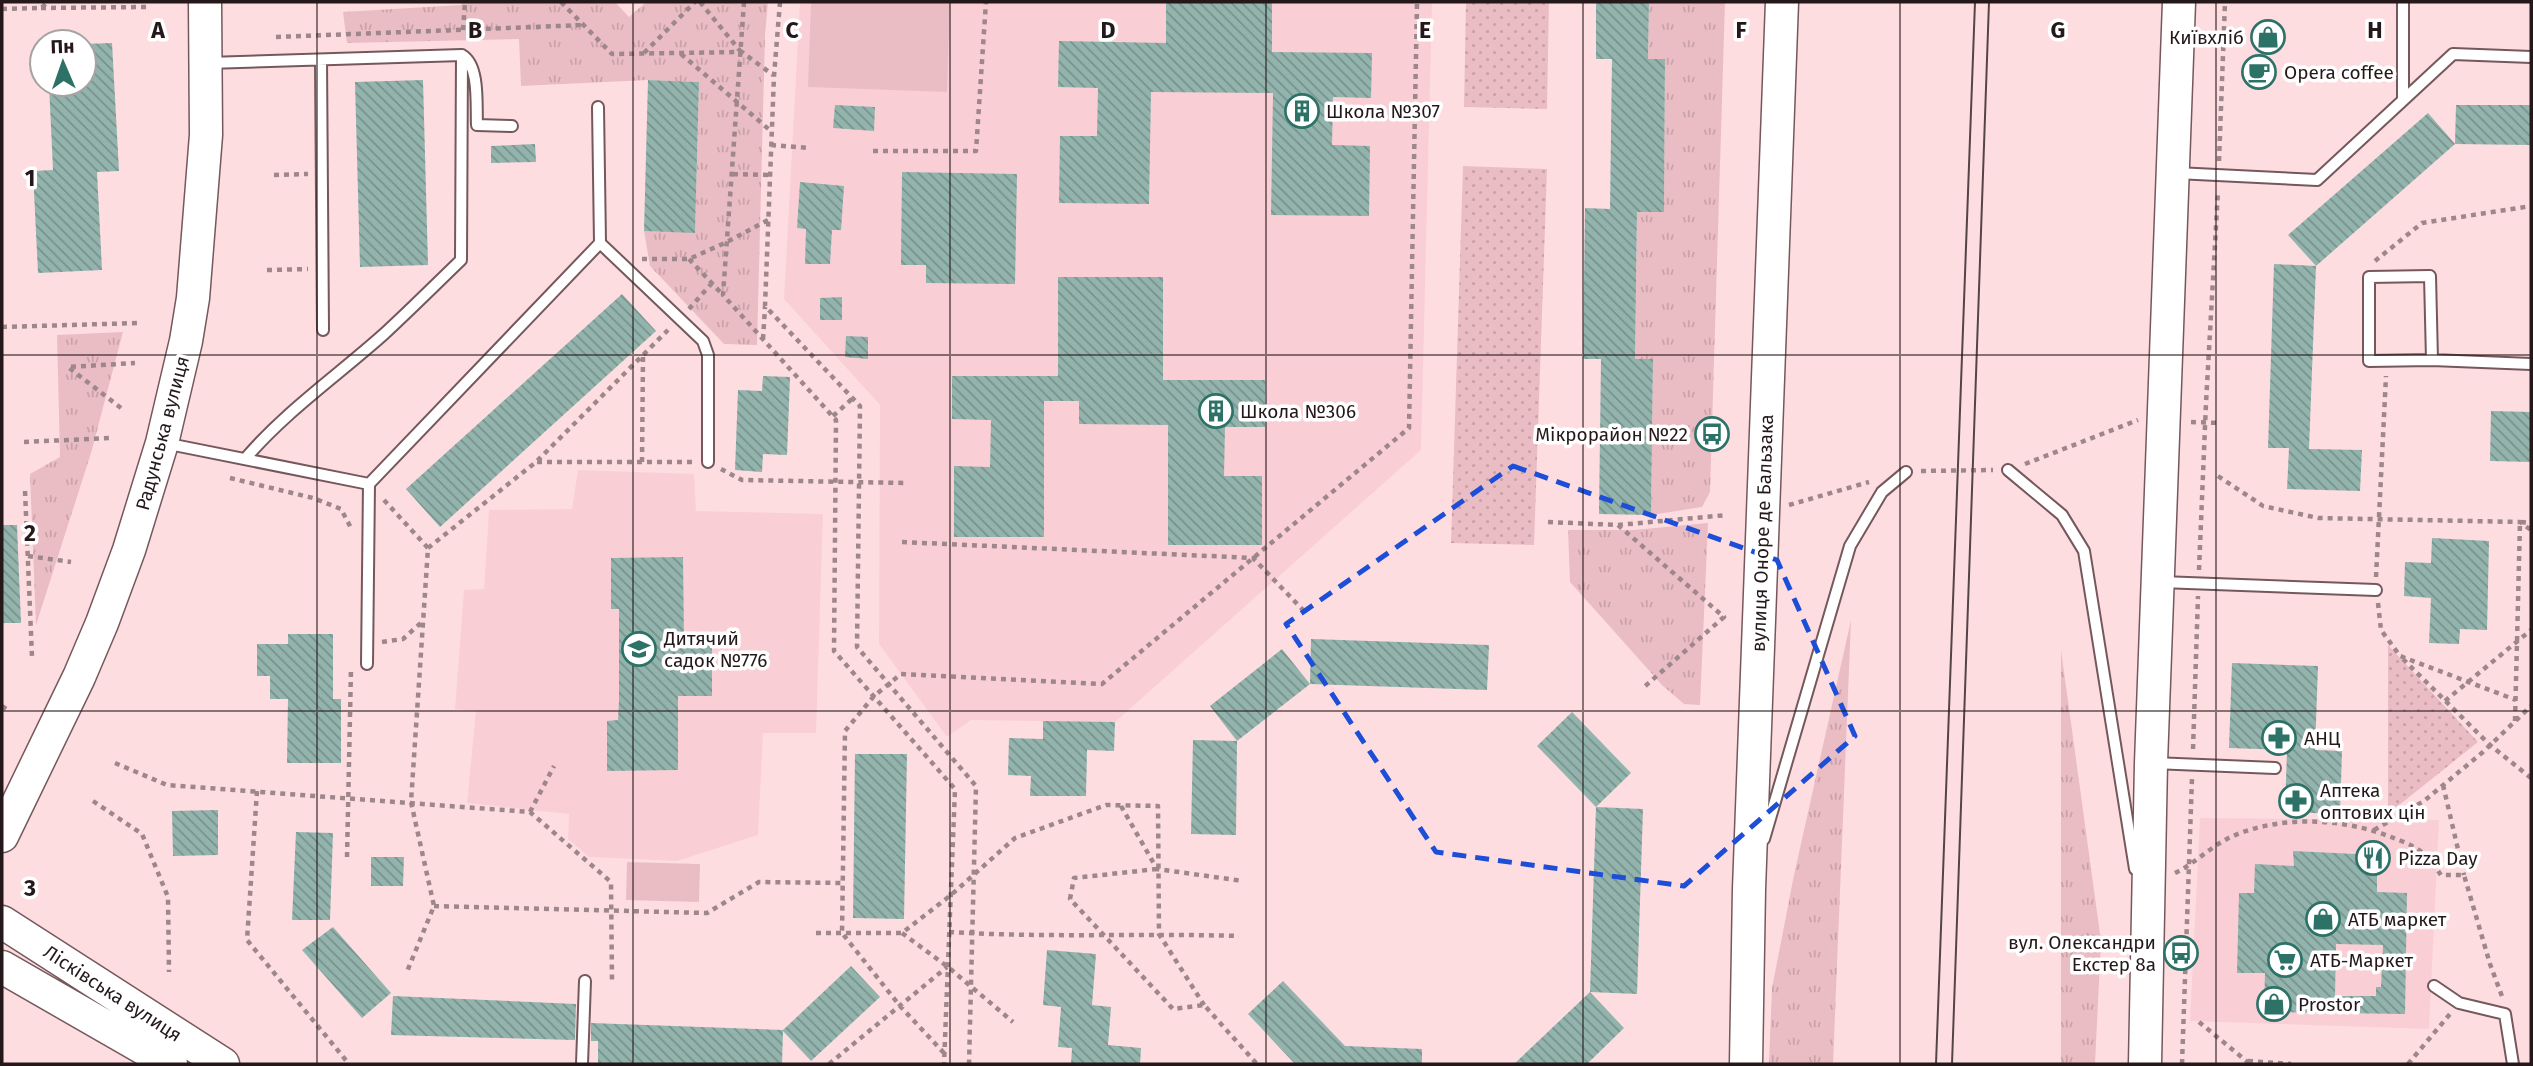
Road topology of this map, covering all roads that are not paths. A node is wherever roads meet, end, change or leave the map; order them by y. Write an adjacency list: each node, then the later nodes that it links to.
1 (205, 2): 8 (street, Радунська вулиця)
2 (1782, 2): 29 (street, вулиця Оноре де Бальзака)
3 (2179, 2): 12 (street)
4 (2403, 2): 9 (lane)
5 (462, 55): 7 (lane); 11 (lane); 18 (lane)
6 (2531, 57): 9 (lane)
7 (321, 60): 8 (lane); 14 (lane)
8 (205, 63): 17 (street, Радунська вулиця)
9 (2403, 100): 12 (lane)
10 (598, 107): 13 (lane)
11 (512, 126)
12 (2173, 173): 23 (street)
13 (600, 243): 19 (lane); 22 (lane)
14 (323, 330)
15 (2432, 360): 15 (lane); 16 (lane)
16 (2531, 364)
17 (162, 443): 18 (lane); 28 (street, Радунська вулиця)
18 (245, 459): 22 (lane)
19 (708, 463)
20 (2008, 470): 31 (lane)
21 (1906, 472): 29 (lane)
22 (369, 484): 25 (lane)
23 (2158, 582): 24 (lane); 26 (street)
24 (2376, 590)
25 (367, 664)
26 (2151, 763): 27 (lane); 31 (street)
27 (2275, 768)
28 (2, 836)
29 (1749, 889): 38 (street, вулиця Оноре де Бальзака)
30 (2, 922): 36 (street, Лісківська вулиця)
31 (2147, 944): 39 (street)
32 (2, 967): 35 (street, Лісківська вулиця)
33 (585, 981): 37 (lane)
34 (2434, 986): 40 (lane)
35 (171, 1064)
36 (223, 1064)
37 (582, 1064)
38 (1746, 1064)
39 (2145, 1064)
40 (2513, 1064)

